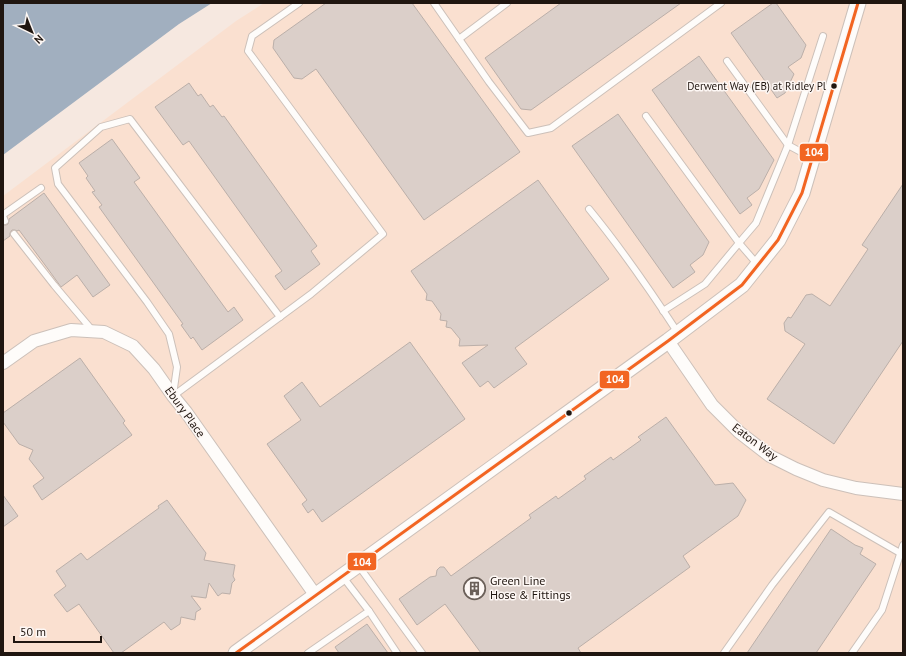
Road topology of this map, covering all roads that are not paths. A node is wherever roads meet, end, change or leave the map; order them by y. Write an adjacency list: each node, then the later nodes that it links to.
1 (299, 3): 19 (lane)
2 (434, 3): 7 (lane)
3 (507, 3): 7 (lane)
4 (721, 3): 7 (lane)
5 (858, 3): 11 (street)
6 (823, 36): 10 (lane)
7 (459, 39)
8 (727, 61): 10 (lane)
9 (646, 116): 16 (lane)
10 (788, 145): 11 (lane); 16 (lane)
11 (812, 158): 17 (street)
12 (41, 188): 14 (lane)
13 (589, 209): 18 (lane)
14 (5, 221)
15 (14, 234): 20 (lane)
16 (739, 243): 17 (lane); 18 (lane)
17 (758, 266): 21 (street)
18 (663, 311): 21 (lane)
19 (280, 317): 23 (lane); 23 (lane)
20 (93, 332): 22 (street, Ebury Place); 23 (street, Ebury Place)
21 (673, 337): 24 (street, Eaton Way); 27 (street)
22 (3, 363)
23 (173, 396): 29 (street, Ebury Place)
24 (903, 494)
25 (903, 545): 26 (lane)
26 (900, 553): 35 (lane); 36 (lane)
27 (358, 565): 28 (street); 34 (lane)
28 (343, 576): 29 (street); 30 (lane)
29 (316, 596): 31 (street)
30 (369, 611): 32 (lane); 33 (lane)
31 (236, 653)
32 (308, 653)
33 (397, 653)
34 (422, 653)
35 (724, 653)
36 (852, 653)

